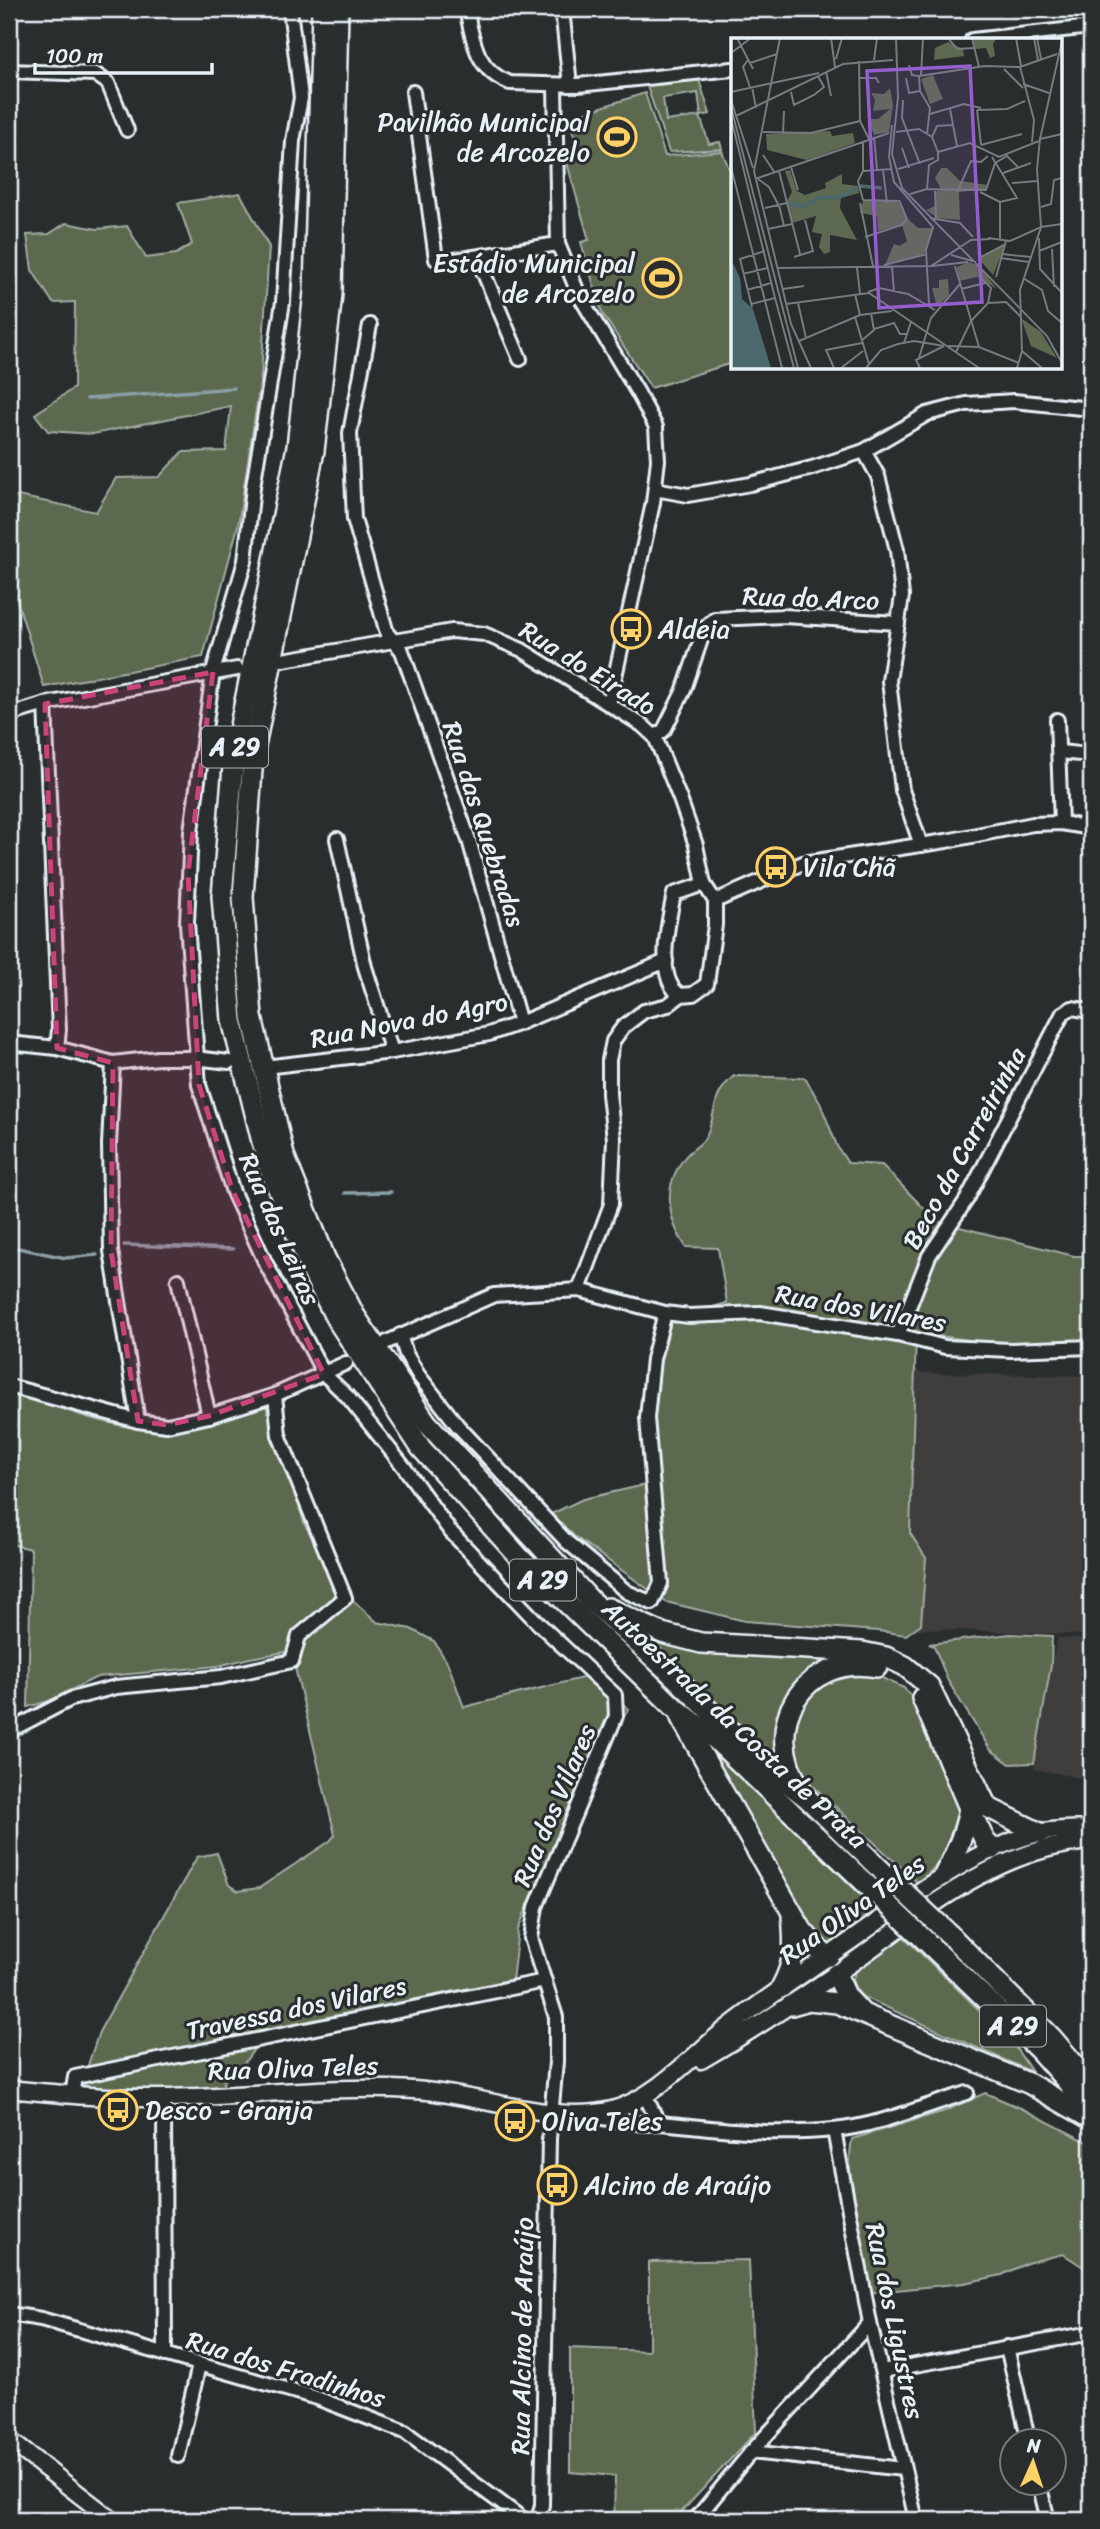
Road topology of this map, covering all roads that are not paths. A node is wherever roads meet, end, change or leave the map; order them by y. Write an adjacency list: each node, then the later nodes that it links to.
1 (290, 9): 25 (street, Rua das Leiras)
2 (322, 9): 64 (highway, Autoestrada da Costa de Prata / A 29)
3 (338, 9): 63 (highway, Autoestrada da Costa de Prata / A 29)
4 (466, 9): 11 (street)
5 (562, 9): 10 (street)
6 (1091, 27): 7 (street)
7 (990, 38)
8 (731, 69): 10 (street)
9 (9, 71): 13 (street)
10 (570, 85): 11 (street)
11 (555, 86): 14 (street)
12 (413, 92): 15 (street)
13 (127, 131)
14 (558, 244): 15 (street); 20 (street)
15 (477, 257): 17 (street)
16 (370, 325): 22 (street, Rua das Quebradas)
17 (520, 359)
18 (1091, 409): 19 (street)
19 (864, 450): 20 (street); 21 (street)
20 (655, 489): 27 (street)
21 (898, 623): 30 (street, Rua do Arco); 36 (street, Rua do Arco)
22 (395, 642): 23 (street, Rua do Eirado); 27 (street, Rua do Eirado); 42 (street, Rua das Quebradas)
23 (283, 660)
24 (237, 669): 25 (street)
25 (213, 672): 26 (street); 46 (street, Rua das Leiras)
26 (45, 704): 28 (street); 44 (street)
27 (609, 704): 30 (street, Rua do Eirado)
28 (9, 715)
29 (1058, 719): 31 (street)
30 (655, 737): 37 (street, Rua do Eirado)
31 (1059, 752): 32 (street); 33 (street)
32 (1091, 755)
33 (1061, 823): 34 (street); 36 (street)
34 (1091, 828)
35 (337, 839): 45 (street)
36 (921, 845): 38 (street)
37 (704, 884): 38 (street, Rua do Eirado); 39 (street)
38 (715, 901): 40 (street)
39 (666, 961): 40 (street); 42 (street, Rua Nova do Agro)
40 (681, 995): 51 (street)
41 (1091, 1011): 54 (street, Beco da Carreirinha)
42 (520, 1023): 45 (street, Rua Nova do Agro)
43 (9, 1043): 44 (street)
44 (57, 1048): 48 (street)
45 (392, 1052): 49 (street, Rua Nova do Agro)
46 (195, 1058): 47 (street); 48 (street); 58 (street, Rua das Leiras)
47 (229, 1062)
48 (113, 1063): 62 (street)
49 (273, 1066)
50 (178, 1280): 61 (street)
51 (579, 1290): 52 (street, Rua dos Vilares); 53 (street, Rua dos Vilares)
52 (665, 1313): 53 (street); 54 (street, Rua dos Vilares)
53 (400, 1335): 55 (street, Rua dos Vilares)
54 (898, 1335): 56 (street, Rua dos Vilares)
55 (387, 1342)
56 (1091, 1347)
57 (346, 1363): 58 (street)
58 (324, 1374): 60 (street); 77 (street, Rua dos Vilares)
59 (9, 1386): 62 (street)
60 (275, 1395): 61 (street); 65 (street)
61 (209, 1416): 62 (street)
62 (138, 1421)
63 (592, 1601): 66 (highway, Autoestrada da Costa de Prata / A 29); 67 (highway)
64 (673, 1706): 75 (highway); 88 (highway, Autoestrada da Costa de Prata / A 29, bridge)
65 (9, 1731)
66 (807, 1798): 67 (highway); 82 (highway, Autoestrada da Costa de Prata / A 29, bridge)
67 (978, 1808): 69 (highway); 71 (highway); 74 (highway)
68 (1091, 1829): 69 (main road, Rua Oliva Teles)
69 (1040, 1833): 71 (main road, Rua Oliva Teles)
70 (1091, 1841): 72 (main road, Rua Oliva Teles)
71 (993, 1849): 72 (main road); 73 (main road); 74 (main road, Rua Oliva Teles)
72 (1016, 1858): 73 (main road, Rua Oliva Teles)
73 (983, 1872): 76 (main road, Rua Oliva Teles)
74 (944, 1875): 76 (main road, Rua Oliva Teles)
75 (792, 1912): 76 (highway); 78 (highway)
76 (835, 1963): 78 (main road, Rua Oliva Teles); 79 (main road, Rua Oliva Teles); 80 (highway)
77 (545, 1981): 85 (street, Travessa dos Vilares); 89 (street, Rua dos Vilares)
78 (781, 1988): 81 (main road, Rua Oliva Teles)
79 (792, 2005): 80 (highway); 81 (main road, Rua Oliva Teles)
80 (862, 2013): 91 (highway)
81 (665, 2080): 86 (main road, Rua Oliva Teles)
82 (1091, 2084)
83 (9, 2090): 85 (main road, Rua Oliva Teles)
84 (967, 2093): 93 (street, Rua Oliva Teles)
85 (72, 2095): 87 (main road, Rua Oliva Teles)
86 (640, 2097): 90 (main road, Rua Oliva Teles); 92 (street)
87 (164, 2098): 89 (main road, Rua Oliva Teles); 98 (street)
88 (1091, 2109)
89 (553, 2111): 90 (main road, Rua Oliva Teles); 109 (street, Rua Alcino de Araújo)
90 (577, 2113): 92 (street, Rua Oliva Teles)
91 (1091, 2119)
92 (655, 2123): 93 (street, Rua Oliva Teles)
93 (834, 2130): 95 (street, Rua dos Ligustres)
94 (9, 2314): 98 (street, Rua dos Fradinhos)
95 (870, 2323): 100 (street, Rua dos Ligustres); 103 (street)
96 (1091, 2333): 97 (street)
97 (1007, 2347): 100 (street); 101 (street)
98 (165, 2356): 99 (street, Rua dos Fradinhos)
99 (199, 2365): 104 (street); 108 (street, Rua dos Fradinhos)
100 (882, 2371): 105 (street, Rua dos Ligustres)
101 (1026, 2428)
102 (9, 2440): 107 (main road)
103 (751, 2452): 105 (street); 110 (street)
104 (178, 2456)
105 (903, 2469): 111 (street, Rua dos Ligustres)
106 (1043, 2498): 112 (street)
107 (112, 2520)
108 (524, 2520)
109 (538, 2520)
110 (695, 2520)
111 (916, 2520)
112 (1048, 2520)

